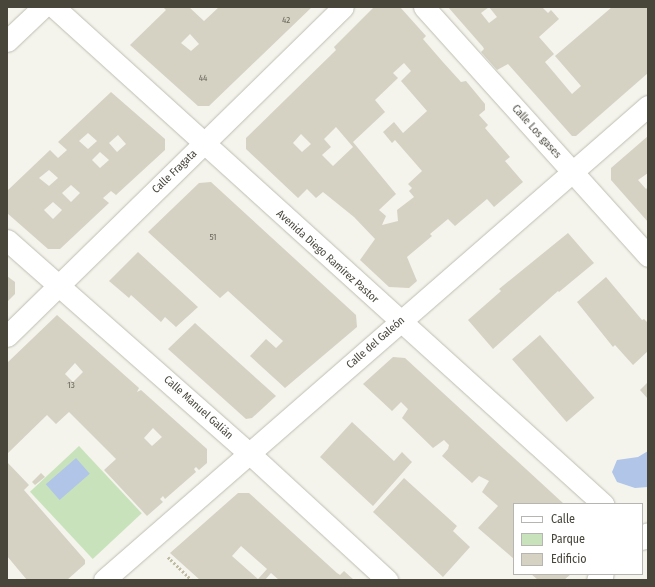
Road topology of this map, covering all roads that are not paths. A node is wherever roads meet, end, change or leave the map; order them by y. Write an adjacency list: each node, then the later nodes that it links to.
1 (43, 7): 5 (street)
2 (54, 7): 7 (street, Avenida Diego Ramírez Pastor)
3 (343, 7): 7 (street, Calle Fragata)
4 (424, 7): 8 (street, Calle Los gases)
5 (7, 41)
6 (648, 106): 8 (street, Calle del Galeón)
7 (204, 144): 11 (street, Calle Fragata); 12 (street, Avenida Diego Ramírez Pastor)
8 (572, 172): 10 (street, Calle Los gases); 12 (street, Calle del Galeón)
9 (7, 240): 11 (street, Calle Manuel Galián)
10 (648, 256)
11 (59, 286): 13 (street, Calle Fragata); 14 (street, Calle Manuel Galián)
12 (399, 322): 14 (street, Calle del Galeón); 15 (street, Avenida Diego Ramírez Pastor)
13 (7, 336)
14 (249, 453): 16 (street, Calle del Galeón); 17 (street, Calle Manuel Galián)
15 (602, 503)
16 (104, 580)
17 (387, 580)

